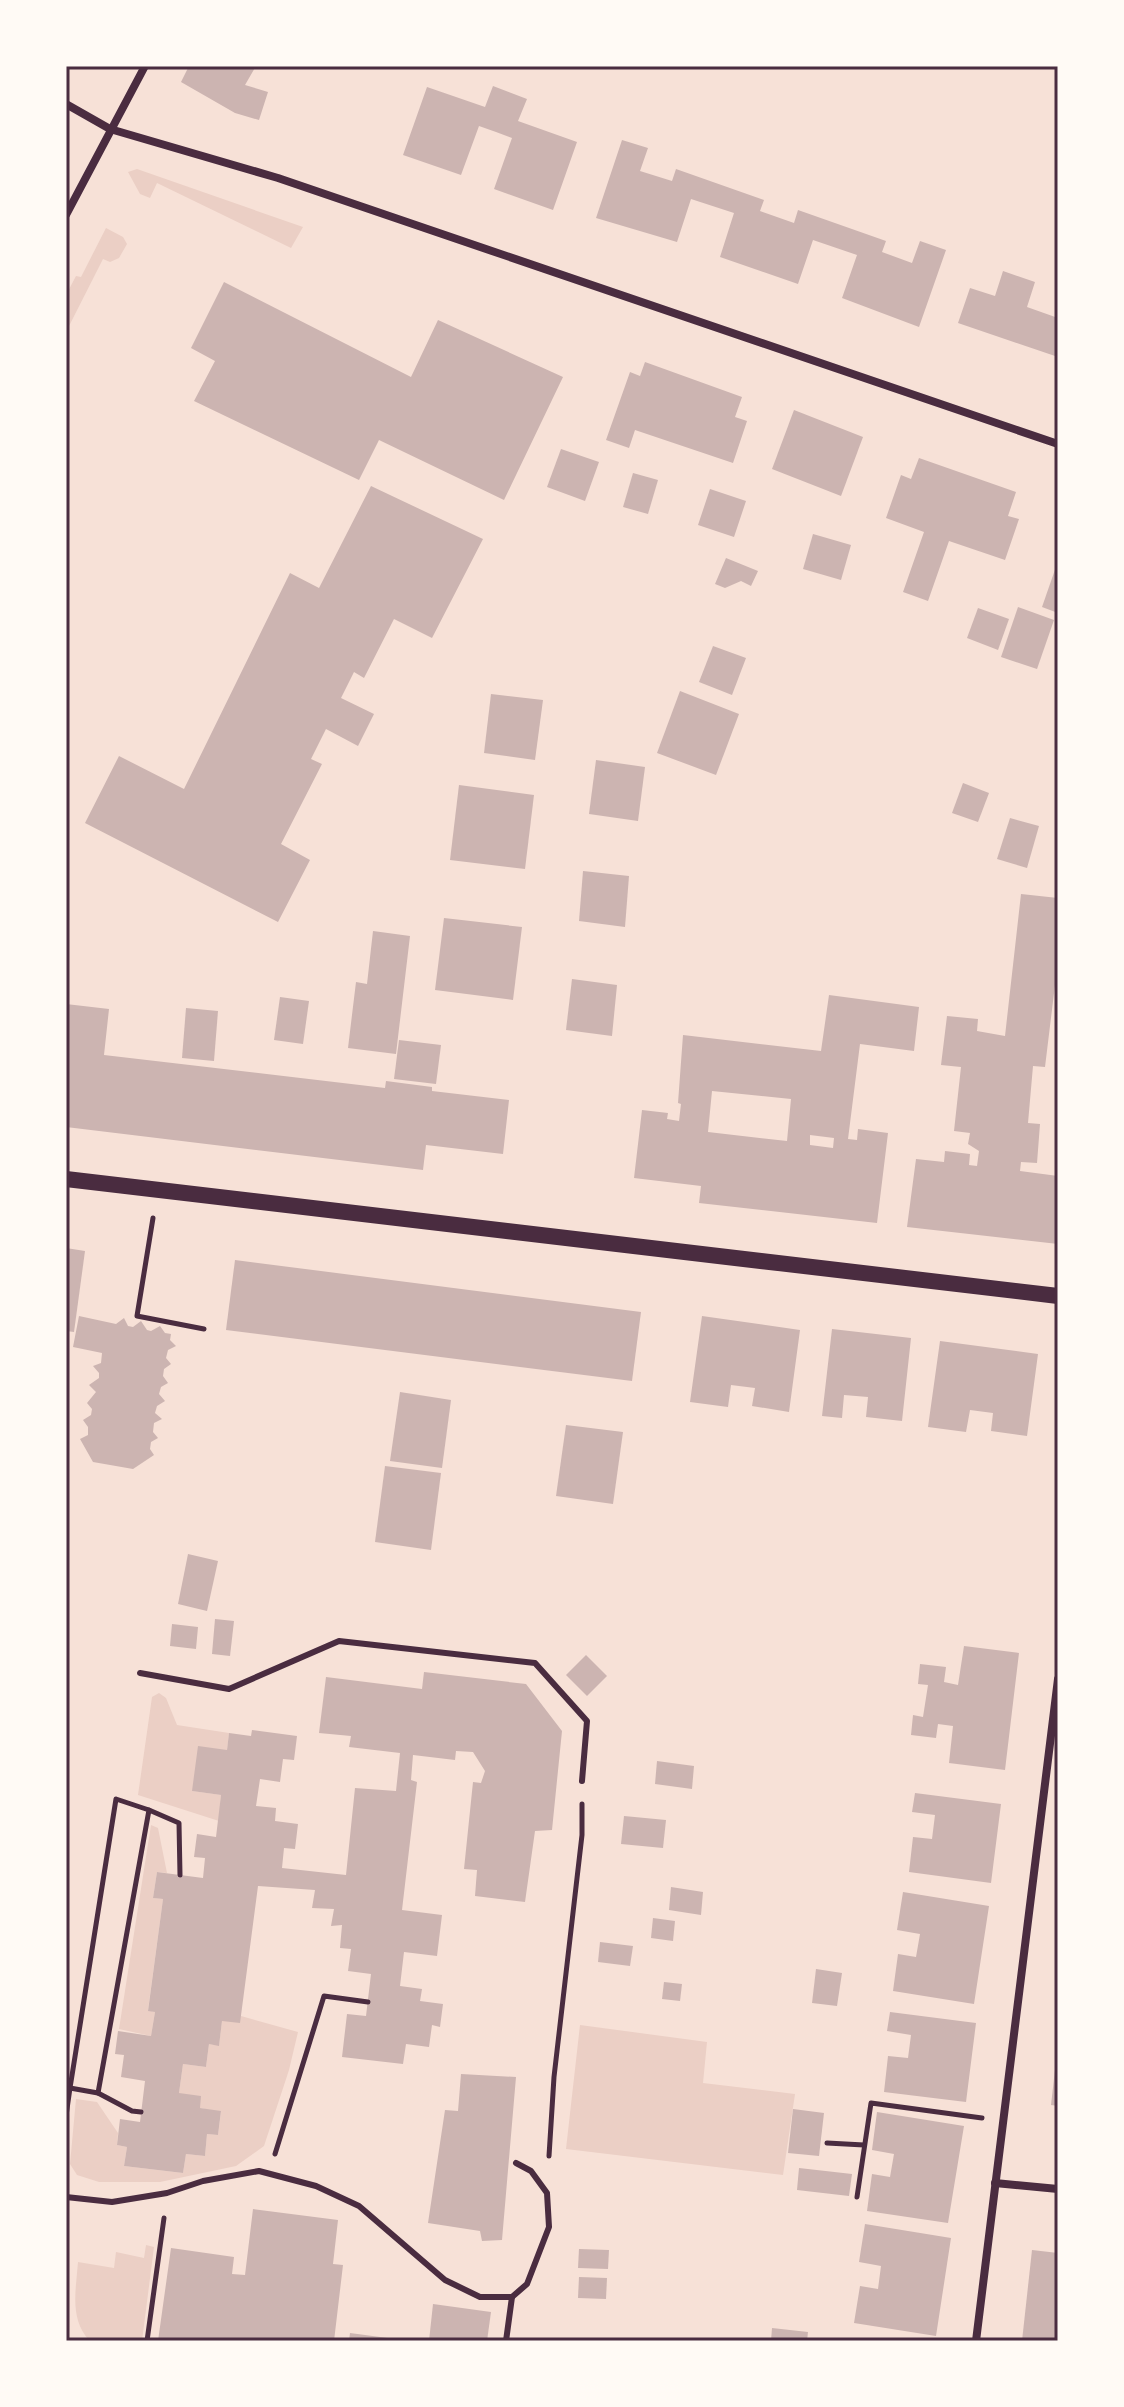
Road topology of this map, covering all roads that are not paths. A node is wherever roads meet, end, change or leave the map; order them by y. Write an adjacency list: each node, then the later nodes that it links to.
1 (145, 66): 3 (street)
2 (66, 104): 3 (street)
3 (110, 129): 4 (street); 5 (street)
4 (66, 215)
5 (1058, 444)
6 (66, 1179): 7 (main road)
7 (1058, 1296)
8 (140, 1673): 10 (lane)
9 (1058, 1679): 12 (street)
10 (582, 1781)
11 (516, 2163): 15 (lane)
12 (995, 2183): 13 (street); 17 (street)
13 (1058, 2189)
14 (66, 2197): 15 (lane)
15 (512, 2297): 16 (lane)
16 (506, 2341)
17 (976, 2341)

